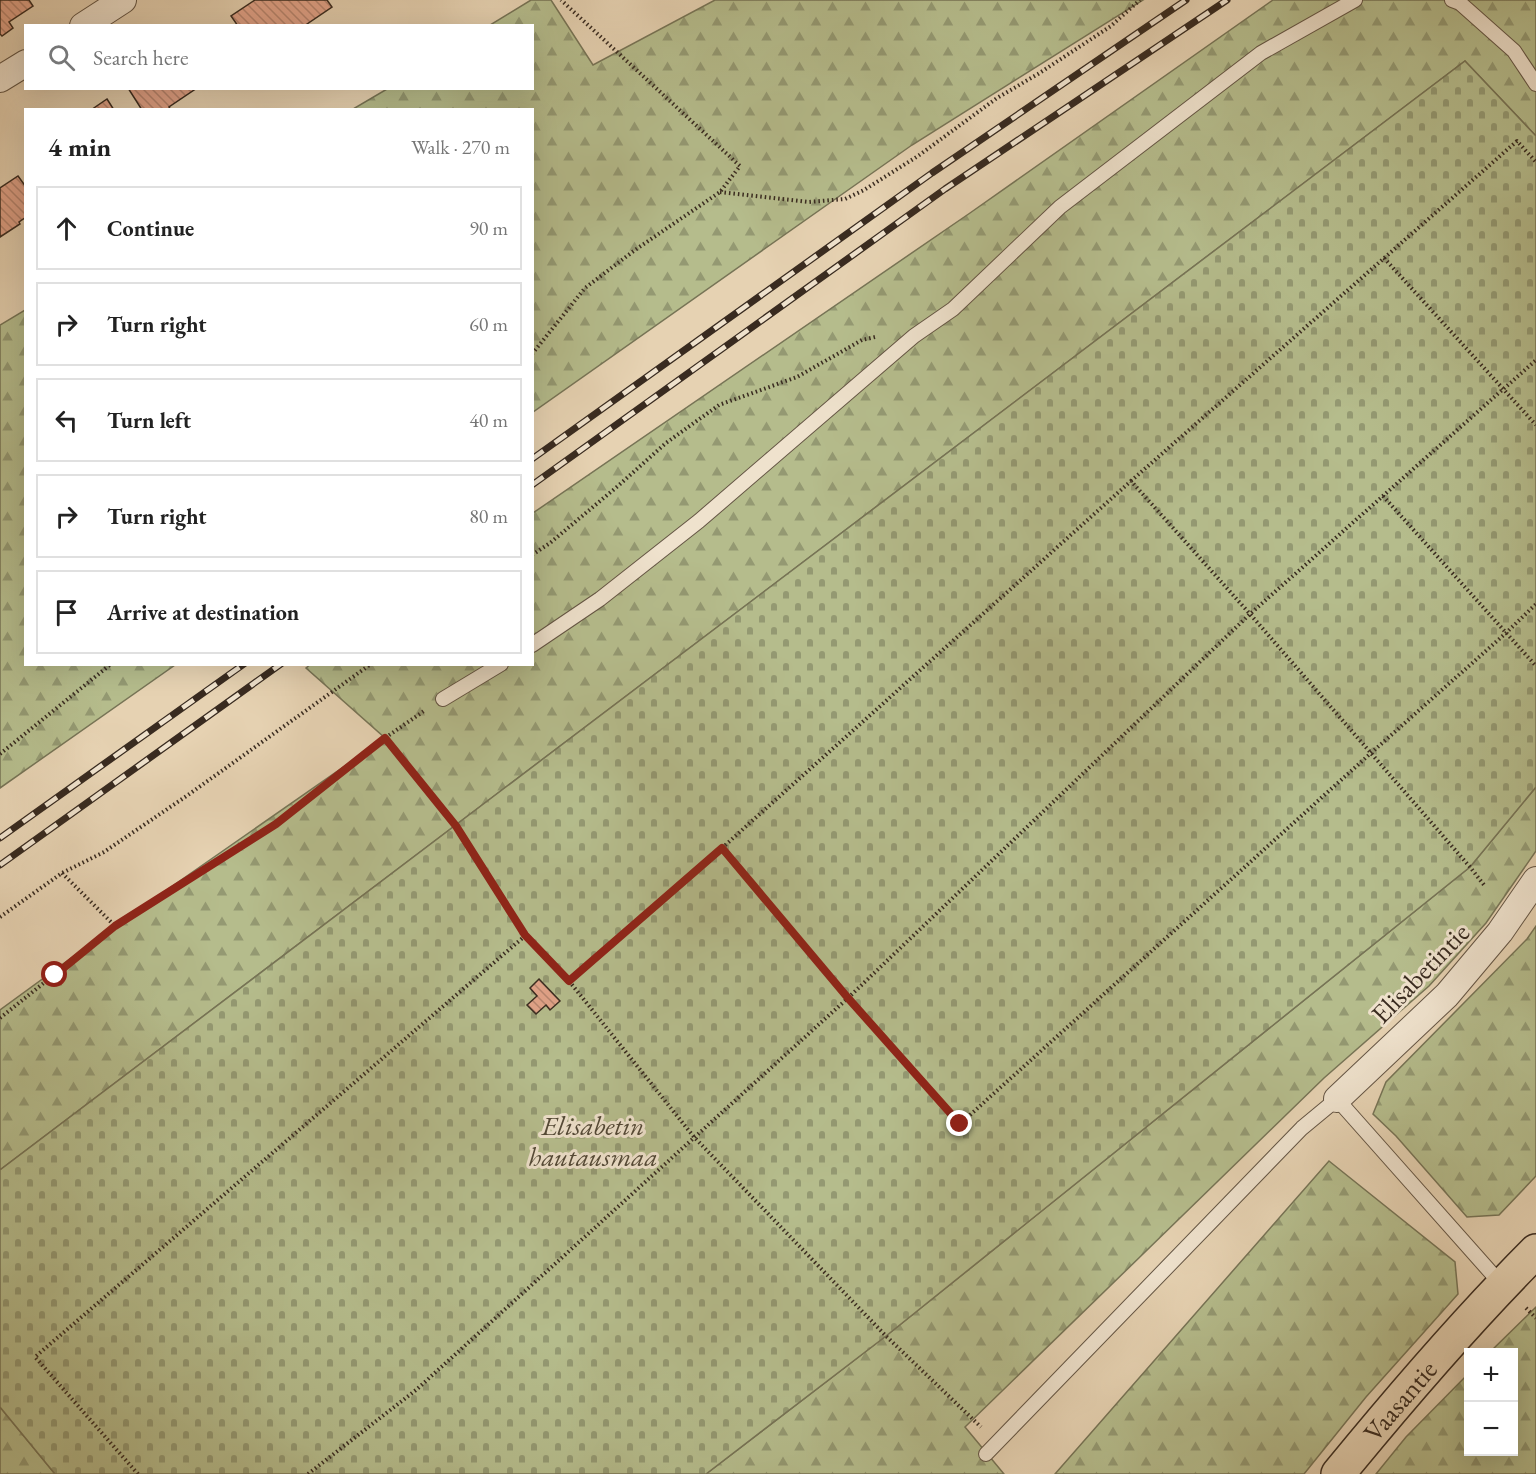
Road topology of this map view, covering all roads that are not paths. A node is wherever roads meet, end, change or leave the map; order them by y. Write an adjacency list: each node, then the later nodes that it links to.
1 (123, 0): 4 (street)
2 (1355, 0): 8 (lane)
3 (1452, 0): 7 (lane)
4 (86, 24)
5 (24, 64): 6 (street)
6 (0, 79)
7 (1536, 84)
8 (534, 644)
9 (498, 666): 10 (lane)
10 (443, 699)
11 (1536, 880): 12 (street, Elisabetintie)
12 (1337, 1098): 14 (lane); 15 (lane)
13 (1536, 1251): 14 (highway, Vaasantie)
14 (1502, 1285): 16 (highway, Vaasantie)
15 (986, 1454)
16 (1338, 1474)

